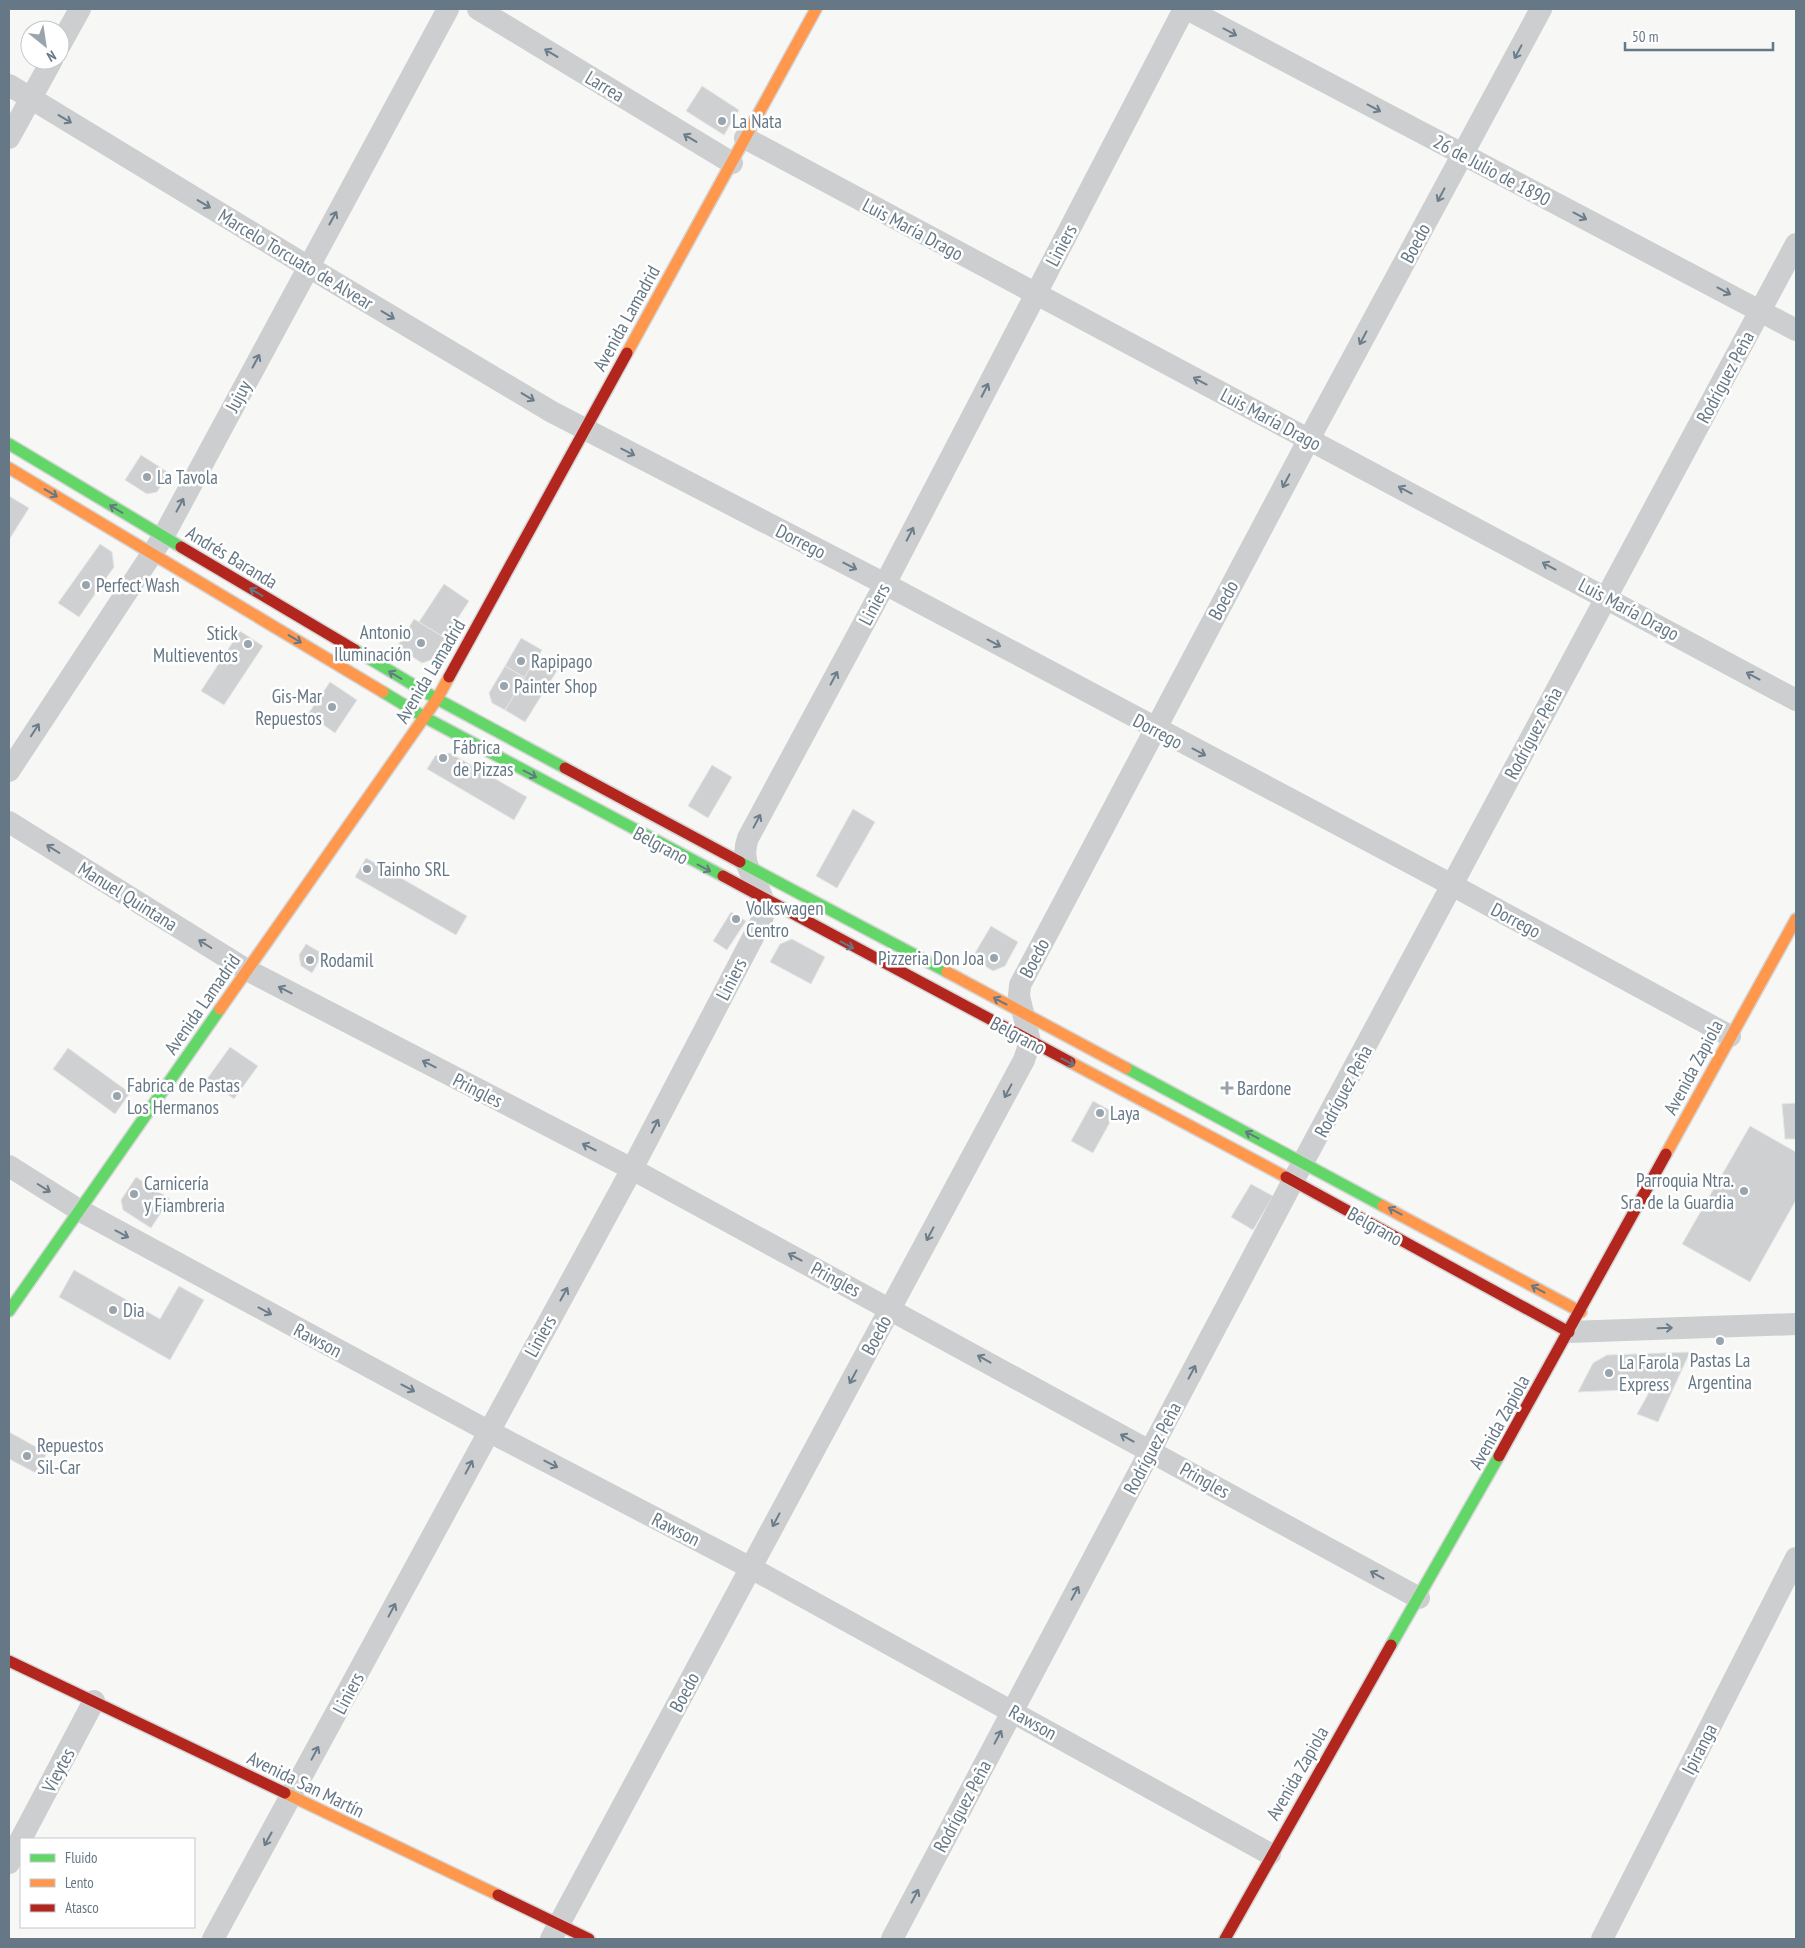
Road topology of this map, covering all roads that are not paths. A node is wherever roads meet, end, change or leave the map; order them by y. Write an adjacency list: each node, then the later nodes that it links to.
1 (80, 9): 7 (street)
2 (448, 9): 16 (street, Jujuy, one-way to 2)
3 (478, 9): 14 (street, Larrea, one-way to 3)
4 (816, 9): 12 (main road, Avenida Lamadrid)
5 (1186, 9): 13 (street, 26 de Julio de 1890, one-way to 13); 17 (street, Liniers)
6 (1540, 9): 13 (street, Boedo, one-way to 13)
7 (70, 27)
8 (46, 70): 10 (street)
9 (9, 85): 10 (street, Marcelo Torcuato de Alvear)
10 (31, 98): 11 (street); 16 (street, Marcelo Torcuato de Alvear, one-way to 16)
11 (9, 138)
12 (745, 138): 14 (main road, Avenida Lamadrid); 17 (street, Luis María Drago)
13 (1462, 155): 18 (street, 26 de Julio de 1890, one-way to 18); 21 (street, Boedo, one-way to 21)
14 (732, 163): 20 (main road, Avenida Lamadrid)
15 (1796, 244): 18 (street, Rodríguez Peña)
16 (307, 266): 20 (street, Marcelo Torcuato de Alvear, one-way to 20); 24 (street, Jujuy, one-way to 16)
17 (1035, 294): 21 (street, Luis María Drago, one-way to 17); 25 (street, Liniers, one-way to 17)
18 (1761, 311): 19 (street, 26 de Julio de 1890); 26 (street, Rodríguez Peña)
19 (1796, 330)
20 (585, 429): 25 (street, Dorrego, one-way to 25); 27 (main road, Avenida Lamadrid)
21 (1309, 440): 26 (street, Luis María Drago, one-way to 21); 30 (street, Boedo, one-way to 30)
22 (9, 444): 24 (main road, Andrés Baranda, one-way to 22)
23 (9, 468): 24 (main road, Andrés Baranda, one-way to 24)
24 (157, 545): 27 (main road, Andrés Baranda, one-way to 24); 29 (main road, Andrés Baranda, one-way to 29); 31 (street, Jujuy, one-way to 24)
25 (885, 584): 30 (street, Dorrego, one-way to 30); 33 (street, Liniers, one-way to 25)
26 (1606, 597): 28 (street, Luis María Drago, one-way to 26); 34 (street, Rodríguez Peña)
27 (437, 700): 29 (main road, Avenida Lamadrid); 33 (main road, Belgrano)
28 (1796, 700)
29 (426, 718): 35 (main road, Belgrano, one-way to 35); 37 (main road, Avenida Lamadrid)
30 (1154, 729): 34 (street, Dorrego, one-way to 34); 38 (street, Boedo)
31 (9, 770)
32 (9, 822): 37 (street, Manuel Quintana, one-way to 32)
33 (747, 866): 35 (street, Liniers); 38 (main road, Belgrano, one-way to 33)
34 (1452, 885): 39 (street, Dorrego); 43 (street, Rodríguez Peña)
35 (764, 900): 40 (main road, Belgrano, one-way to 40); 42 (street, Liniers, one-way to 35)
36 (1796, 919): 39 (main road, Avenida Zapiola)
37 (247, 970): 42 (street, Pringles, one-way to 37); 44 (main road, Avenida Lamadrid)
38 (1024, 1013): 40 (street, Boedo); 43 (main road, Belgrano, one-way to 38)
39 (1730, 1036): 47 (main road, Avenida Zapiola)
40 (1030, 1042): 43 (main road, Belgrano, one-way to 43); 45 (street, Boedo, one-way to 45)
41 (9, 1166): 44 (street, Rawson, one-way to 44)
42 (632, 1169): 45 (street, Pringles, one-way to 42); 51 (street, Liniers, one-way to 42)
43 (1299, 1172): 47 (main road, Belgrano, one-way to 43); 50 (main road, Belgrano); 52 (street, Rodríguez Peña, one-way to 43)
44 (79, 1210): 46 (main road, Avenida Lamadrid); 51 (street, Rawson, one-way to 51)
45 (891, 1308): 52 (street, Pringles, one-way to 45); 54 (street, Boedo, one-way to 54)
46 (9, 1311)
47 (1581, 1312): 49 (street, Belgrano); 50 (main road, Avenida Zapiola)
48 (1796, 1324): 49 (street, Belgrano, one-way to 48)
49 (1616, 1329): 50 (street, Belgrano)
50 (1569, 1332): 55 (main road, Avenida Zapiola)
51 (488, 1432): 54 (street, Rawson, one-way to 54); 59 (street, Liniers, one-way to 51)
52 (1151, 1451): 55 (street, Pringles, one-way to 52); 58 (street, Rodríguez Peña, one-way to 52)
53 (1796, 1558): 69 (street, Ipiranga)
54 (751, 1568): 58 (street, Rawson); 64 (street, Boedo)
55 (1420, 1598): 62 (main road, Avenida Zapiola)
56 (9, 1661): 57 (main road, Avenida San Martín)
57 (94, 1701): 59 (main road, Avenida San Martín); 60 (street, Vieytes)
58 (1012, 1710): 62 (street, Rawson); 67 (street, Rodríguez Peña, one-way to 58)
59 (292, 1796): 64 (main road, Avenida San Martín); 65 (street, Liniers, one-way to 65)
60 (22, 1838)
61 (20, 1841): 63 (street, Vieytes)
62 (1270, 1854): 68 (main road, Avenida Zapiola)
63 (9, 1863)
64 (555, 1932): 66 (main road, Avenida San Martín)
65 (213, 1939)
66 (589, 1939)
67 (892, 1939)
68 (1226, 1939)
69 (1602, 1939)

